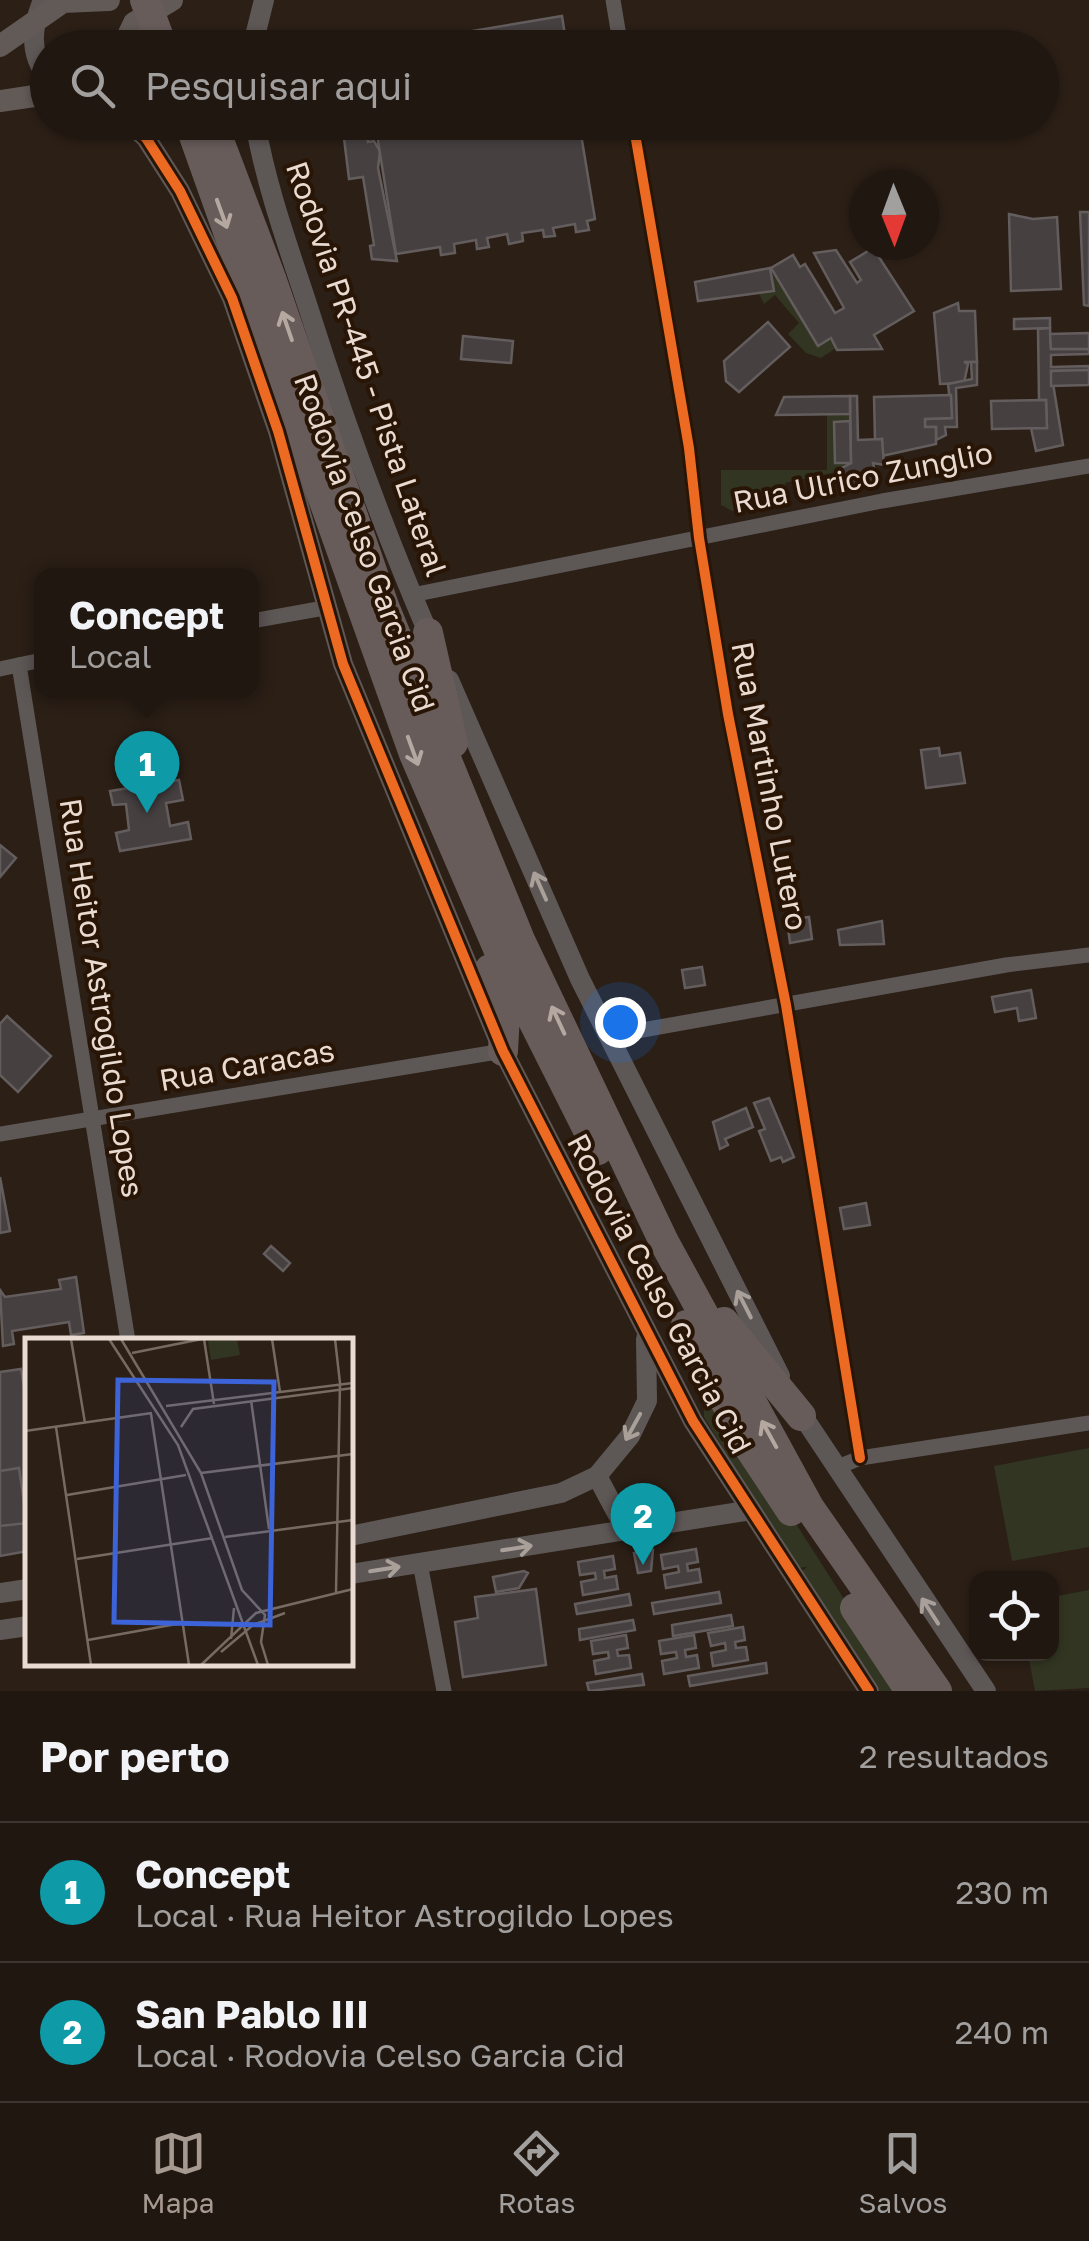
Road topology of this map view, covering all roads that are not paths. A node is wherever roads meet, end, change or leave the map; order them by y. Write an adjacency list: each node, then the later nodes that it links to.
1 (43, 0): 7 (street)
2 (110, 0): 7 (main road)
3 (145, 0): 10 (highway, bridge)
4 (170, 0): 9 (main road); 11 (highway)
5 (264, 0): 12 (street)
6 (614, 0): 13 (street)
7 (32, 26): 8 (street); 14 (main road)
8 (32, 30)
9 (131, 30)
10 (156, 30)
11 (179, 30)
12 (256, 30)
13 (618, 30)
14 (0, 46)
15 (30, 96): 16 (main road)
16 (0, 100)
17 (147, 140): 22 (street)
18 (196, 140): 26 (highway, Rodovia Celso Garcia Cid, one-way to 26)
19 (219, 140): 33 (highway, Rodovia Celso Garcia Cid, one-way to 19)
20 (259, 140): 25 (street, Rodovia PR-445 - Pista Lateral)
21 (637, 140): 24 (street, Rua Martinho Lutero)
22 (278, 431): 26 (highway); 27 (street)
23 (1089, 466): 24 (street, Rua Ulrico Zunglio)
24 (698, 538): 25 (street, Rua Ulrico Zunglio); 35 (street, Rua Martinho Lutero)
25 (412, 595): 29 (street, Rodovia PR-445 - Pista Lateral)
26 (359, 600): 33 (highway, Rodovia Celso Garcia Cid, one-way to 33)
27 (324, 608): 28 (street); 37 (street, Rodovia Celso Garcia Cid)
28 (259, 620)
29 (428, 633): 33 (highway); 36 (street, Rodovia Celso Garcia Cid, one-way to 29)
30 (34, 662): 31 (street)
31 (20, 665): 32 (street); 38 (street, Rua Heitor Astrogildo Lopes)
32 (0, 668)
33 (462, 841): 37 (highway); 40 (highway, Rodovia Celso Garcia Cid, one-way to 33); 60 (highway, Rodovia Celso Garcia Cid)
34 (1089, 955): 35 (street)
35 (786, 1005): 36 (street); 45 (street, Rua Martinho Lutero)
36 (609, 1036): 43 (street, Rodovia Celso Garcia Cid, one-way to 36)
37 (503, 1051): 38 (street, Rua Caracas); 41 (street, Rodovia Celso Garcia Cid)
38 (93, 1120): 39 (street, Rua Caracas); 42 (street, Rua Heitor Astrogildo Lopes)
39 (0, 1134)
40 (664, 1242): 43 (highway); 61 (highway, Rodovia Celso Garcia Cid, one-way to 40)
41 (646, 1333): 47 (street, one-way to 47); 48 (street, Rodovia Celso Garcia Cid)
42 (128, 1338)
43 (801, 1416): 46 (street, Rodovia Celso Garcia Cid)
44 (1089, 1423): 45 (street)
45 (860, 1458): 46 (street)
46 (838, 1467): 62 (street, Rodovia Celso Garcia Cid, one-way to 46)
47 (597, 1476): 49 (street); 50 (street)
48 (751, 1510): 50 (street); 59 (street, Rodovia Celso Garcia Cid)
49 (414, 1526): 51 (street); 52 (street)
50 (626, 1530): 52 (street, one-way to 50)
51 (352, 1536)
52 (420, 1563): 53 (street, one-way to 52); 58 (street)
53 (352, 1574)
54 (25, 1589): 55 (street)
55 (0, 1593)
56 (25, 1626): 57 (street)
57 (0, 1630)
58 (444, 1691)
59 (868, 1691)
60 (910, 1691)
61 (937, 1691)
62 (986, 1691)

